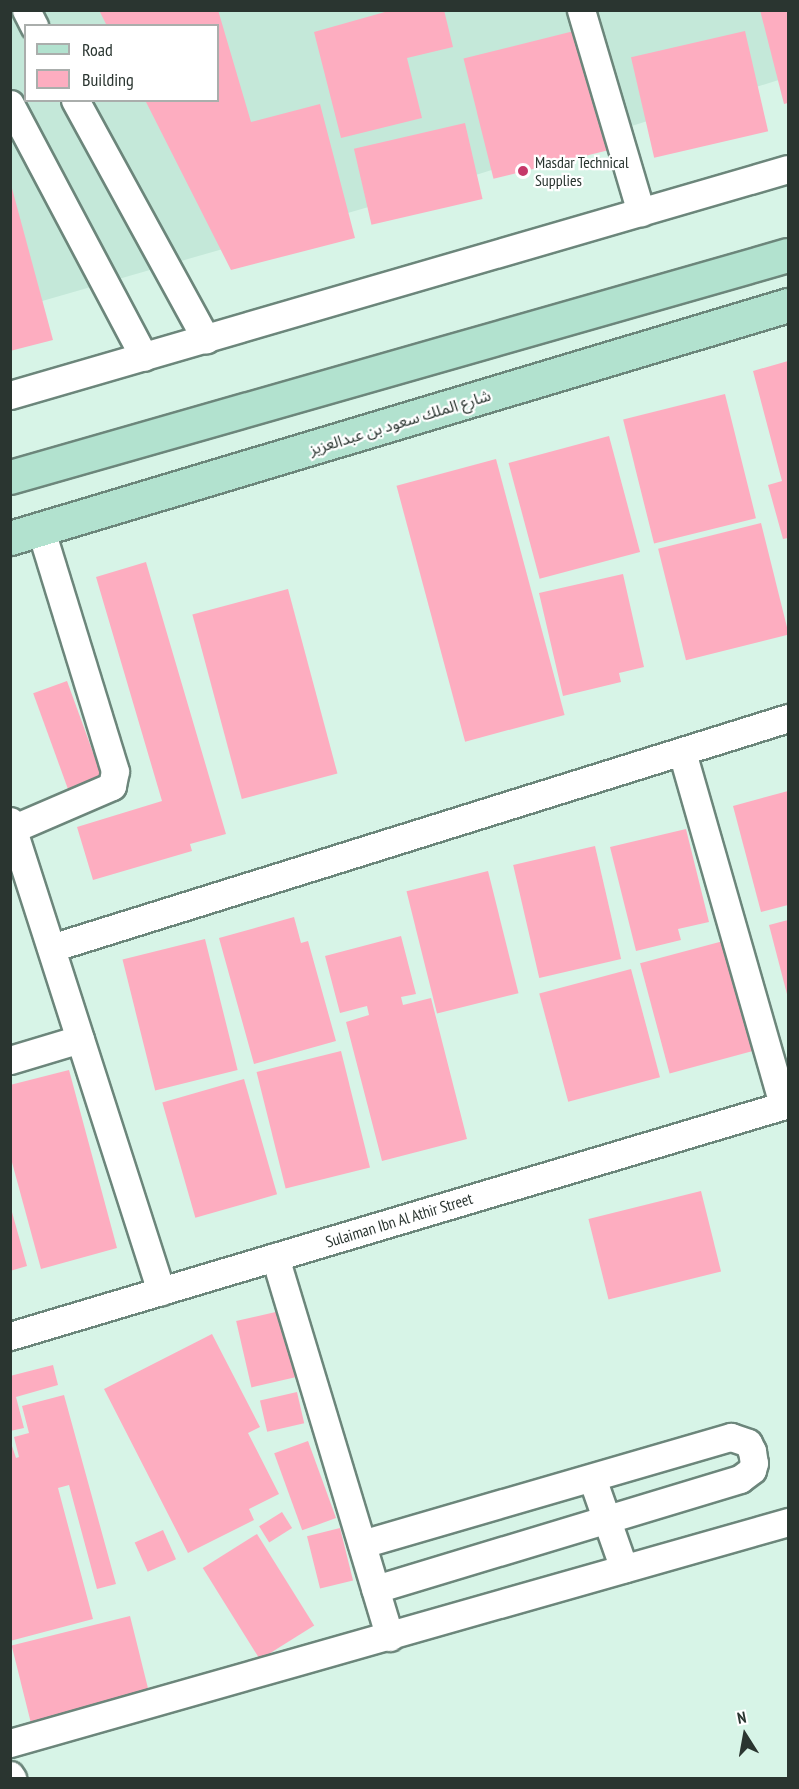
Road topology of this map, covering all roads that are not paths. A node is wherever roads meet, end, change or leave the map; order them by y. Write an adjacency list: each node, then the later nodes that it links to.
1 (26, 10): 3 (street)
2 (581, 10): 7 (street)
3 (33, 24)
4 (76, 102): 10 (street)
5 (10, 104): 11 (street)
6 (789, 169): 7 (street)
7 (641, 212): 10 (street)
8 (789, 255): 13 (main road)
9 (789, 305): 14 (main road, شارع الملك سعود بن عبدالعزيز)
10 (206, 339): 11 (street)
11 (144, 357): 12 (street)
12 (10, 396)
13 (10, 477)
14 (26, 534): 17 (street)
15 (789, 718): 16 (street)
16 (682, 752): 18 (street); 21 (street)
17 (11, 827): 18 (street)
18 (51, 948): 19 (street)
19 (80, 1039): 20 (street); 23 (street)
20 (10, 1060)
21 (786, 1105): 22 (street, Sulaiman Ibn Al Athir Street)
22 (275, 1257): 23 (street, Sulaiman Ibn Al Athir Street); 28 (street)
23 (161, 1291): 24 (street, Sulaiman Ibn Al Athir Street)
24 (10, 1336)
25 (592, 1478): 26 (street); 26 (street); 28 (street)
26 (606, 1519): 29 (street); 30 (street)
27 (789, 1522): 29 (street)
28 (362, 1544): 30 (street)
29 (624, 1569): 31 (street)
30 (375, 1589): 31 (street)
31 (390, 1637): 32 (street)
32 (10, 1743)

